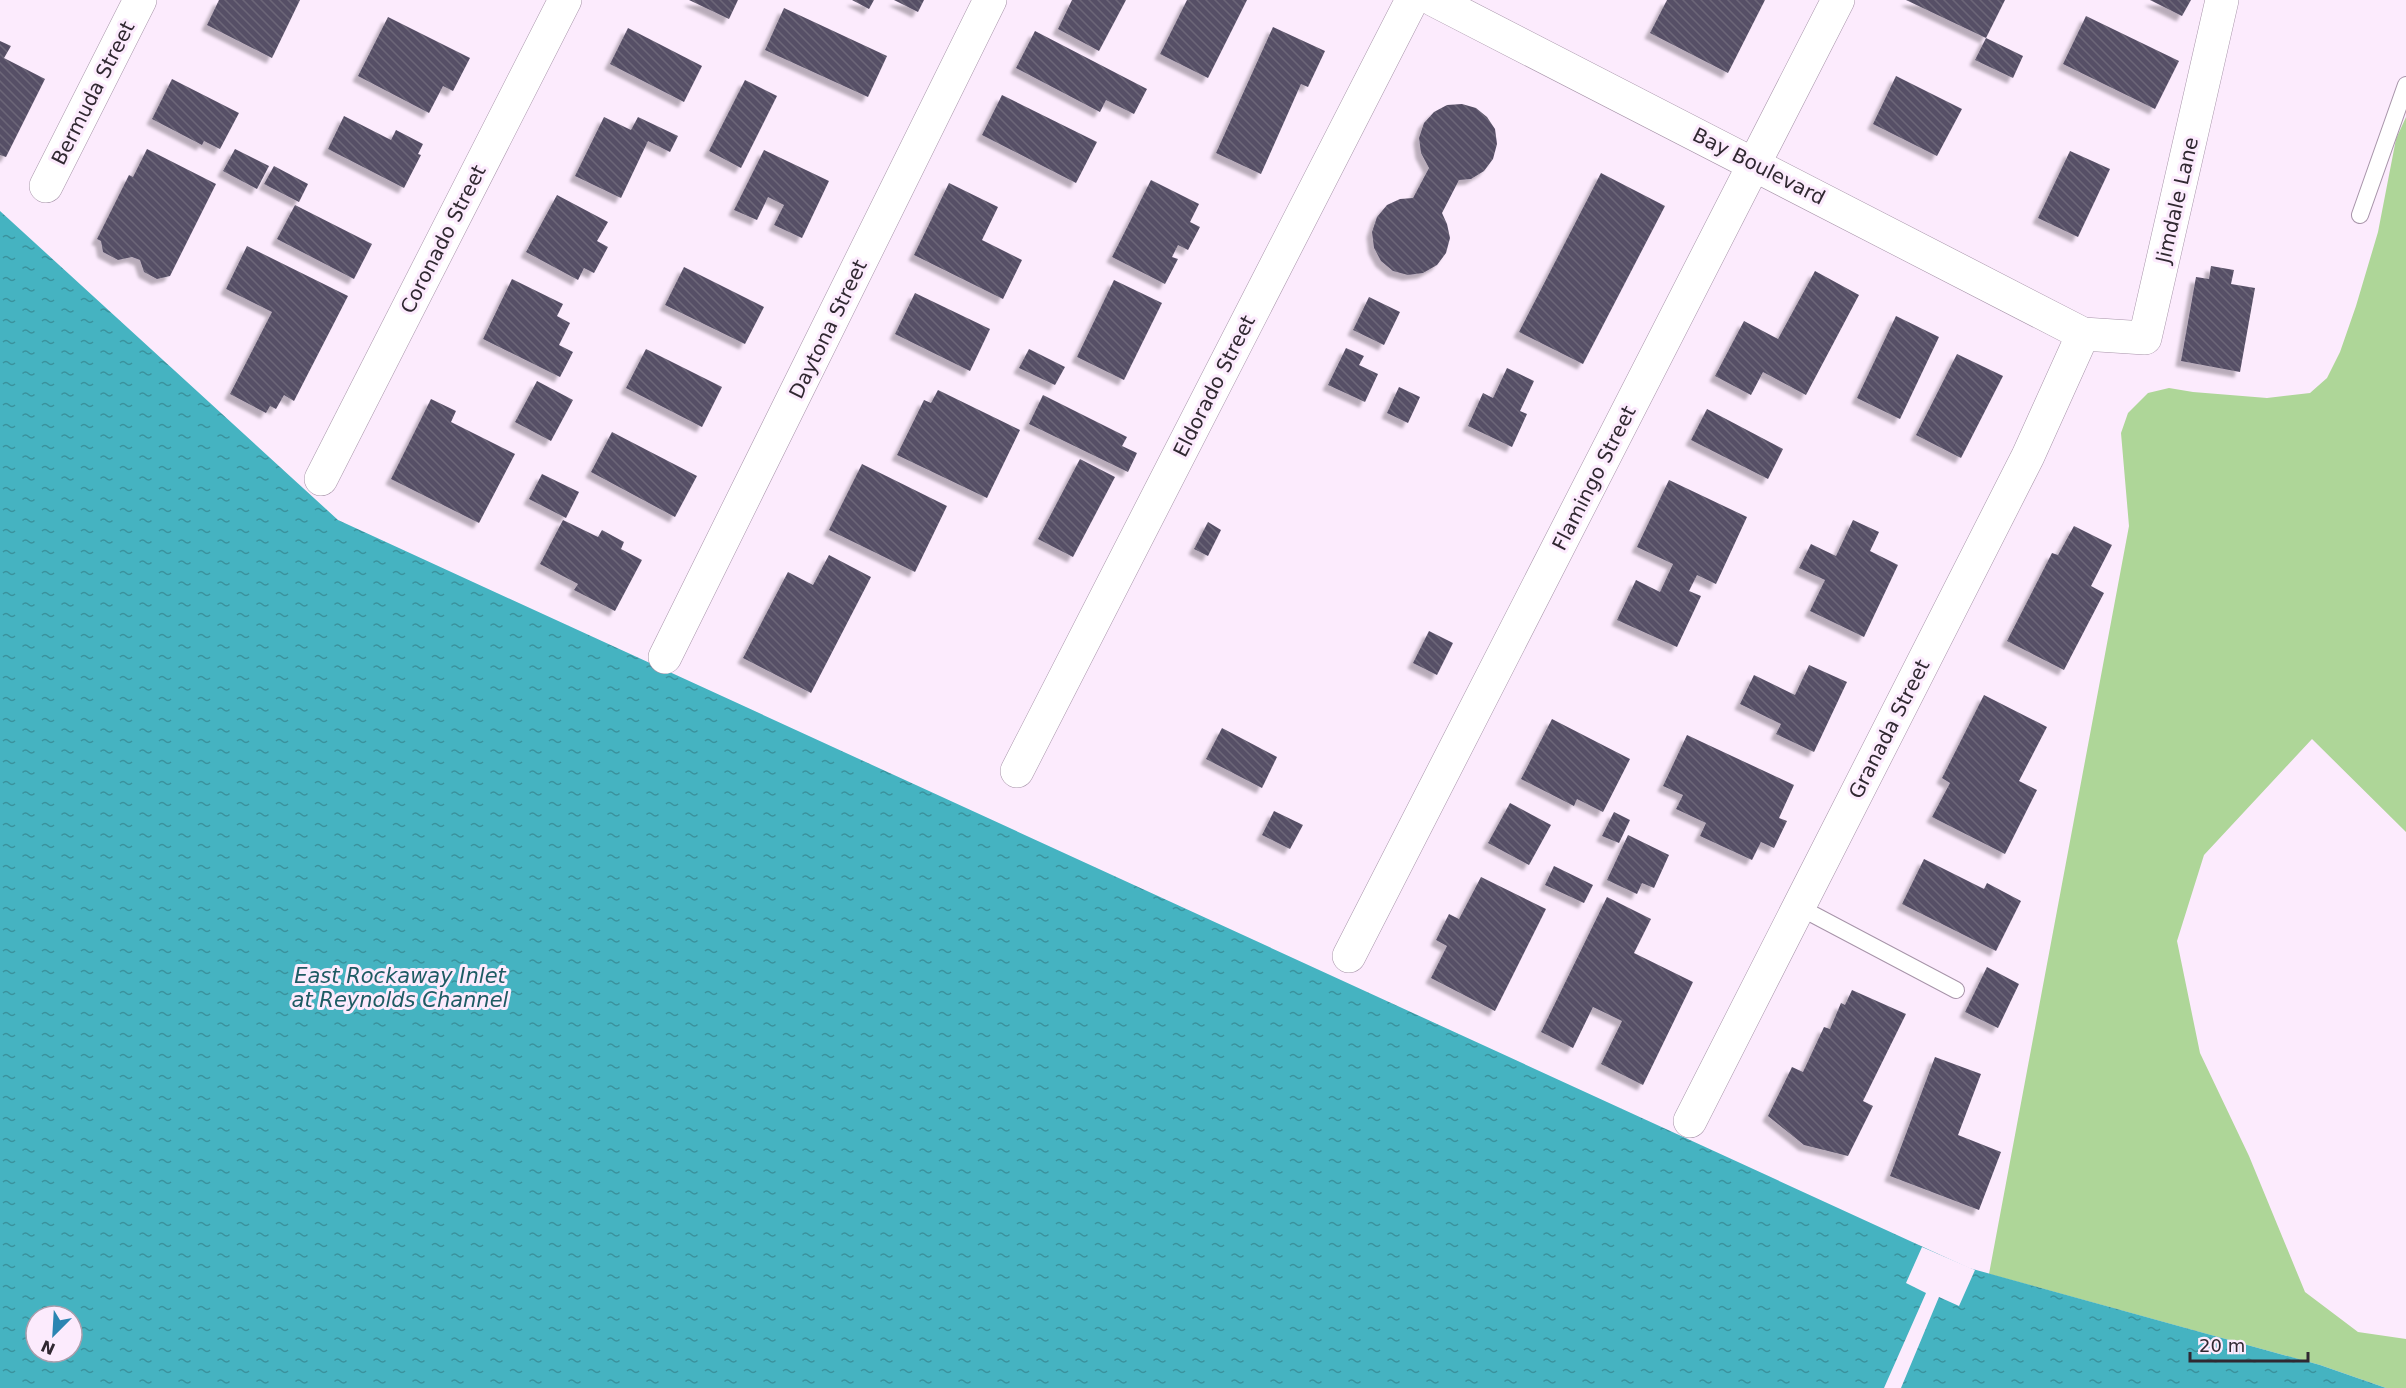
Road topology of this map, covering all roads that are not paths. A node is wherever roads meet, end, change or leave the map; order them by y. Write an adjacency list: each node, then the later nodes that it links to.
1 (140, 0): 10 (street, Bermuda Street)
2 (565, 0): 13 (street, Coronado Street)
3 (990, 0): 14 (street, Daytona Street)
4 (1412, 0): 15 (street, Eldorado Street)
5 (1434, 0): 9 (street, Bay Boulevard)
6 (1838, 0): 9 (street, Flamingo Street)
7 (2222, 0): 12 (street, Jimdale Lane)
8 (2406, 85): 11 (lane)
9 (1754, 164): 12 (street, Bay Boulevard); 17 (street, Flamingo Street)
10 (46, 186)
11 (2360, 214)
12 (2083, 334): 16 (street, Granada Street)
13 (321, 479)
14 (665, 657)
15 (1017, 771)
16 (1798, 907): 18 (lane); 19 (street, Granada Street)
17 (1349, 956)
18 (1956, 990)
19 (1690, 1121)

